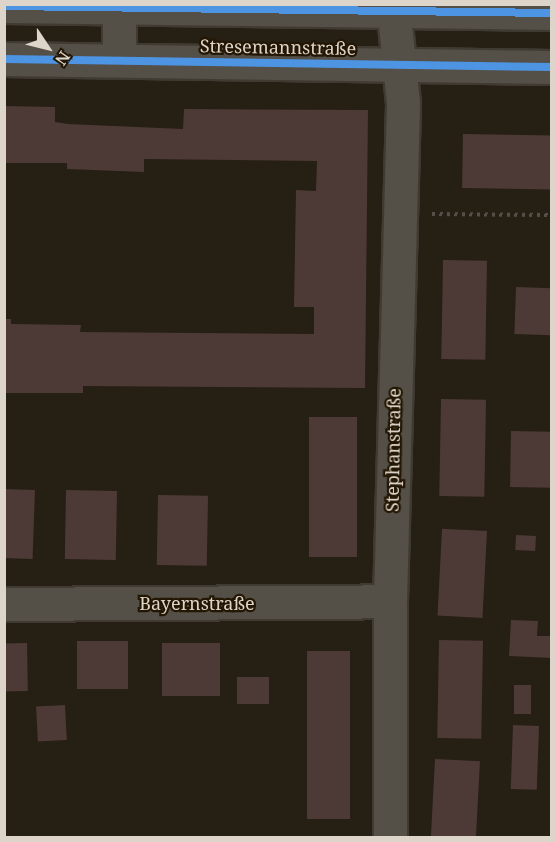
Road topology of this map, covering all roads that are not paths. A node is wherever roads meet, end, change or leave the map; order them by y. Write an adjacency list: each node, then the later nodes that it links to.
1 (4, 6): 2 (street, Stresemannstraße)
2 (119, 7): 3 (street, Stresemannstraße); 6 (street)
3 (393, 8): 4 (street, Stresemannstraße); 7 (street, Stephanstraße)
4 (552, 13)
5 (4, 59): 6 (street, Stresemannstraße)
6 (119, 60): 7 (street, Stresemannstraße)
7 (399, 63): 8 (street, Stresemannstraße); 9 (street, Stephanstraße)
8 (552, 67)
9 (390, 601): 10 (street, Bayernstraße); 11 (street, Stephanstraße)
10 (4, 604)
11 (390, 837)

